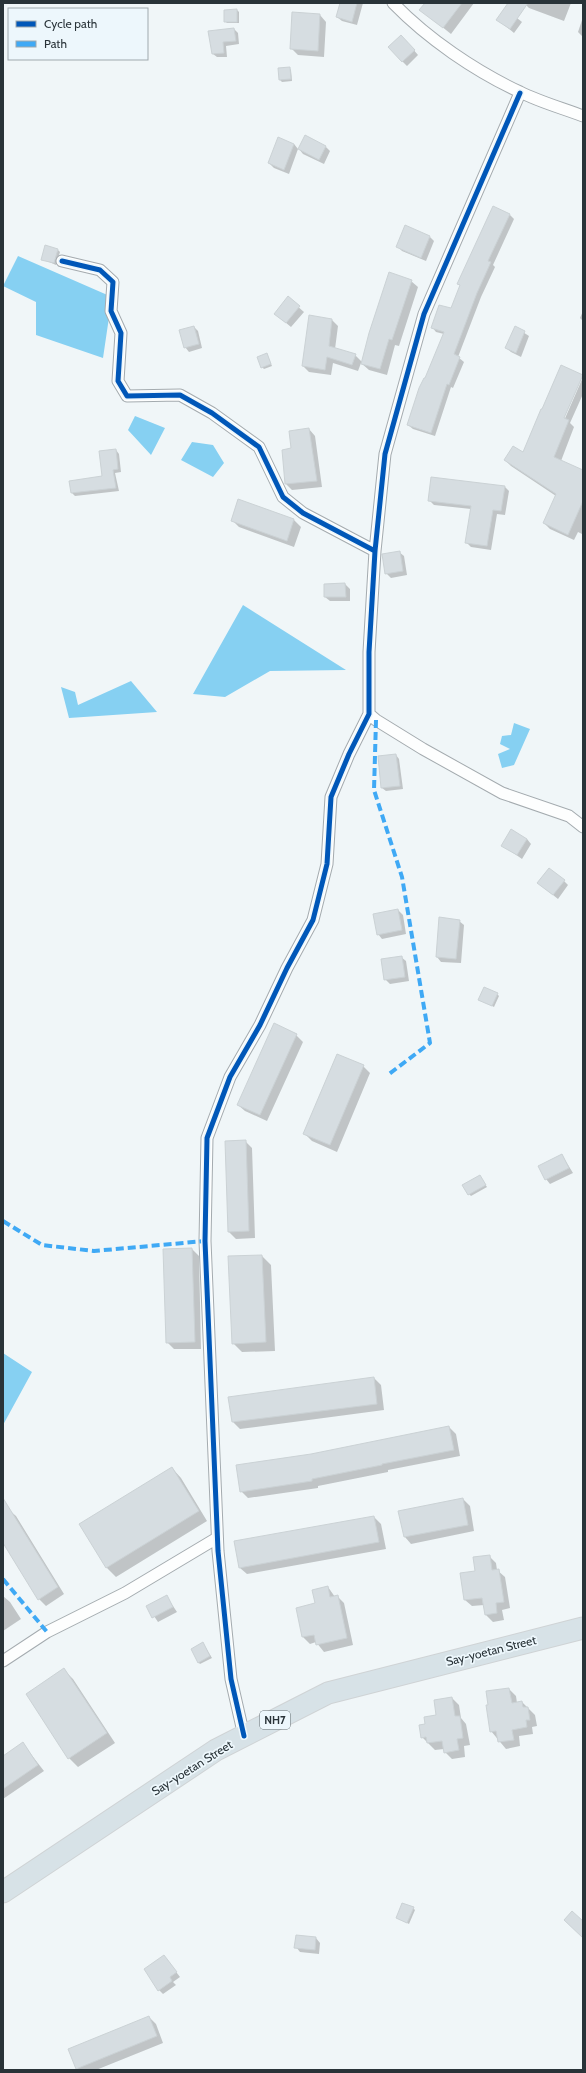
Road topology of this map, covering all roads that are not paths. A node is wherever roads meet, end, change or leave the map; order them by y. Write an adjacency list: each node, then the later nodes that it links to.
1 (393, 3): 2 (street)
2 (520, 93): 3 (street); 5 (street)
3 (583, 116)
4 (62, 261): 5 (street)
5 (375, 552): 6 (street)
6 (369, 714): 7 (street); 8 (street)
7 (583, 827)
8 (217, 1538): 10 (street); 11 (street)
9 (583, 1628): 11 (highway, Say-yoetan Street / NH7)
10 (3, 1661)
11 (244, 1736): 12 (highway, Say-yoetan Street / NH7)
12 (3, 1892)

